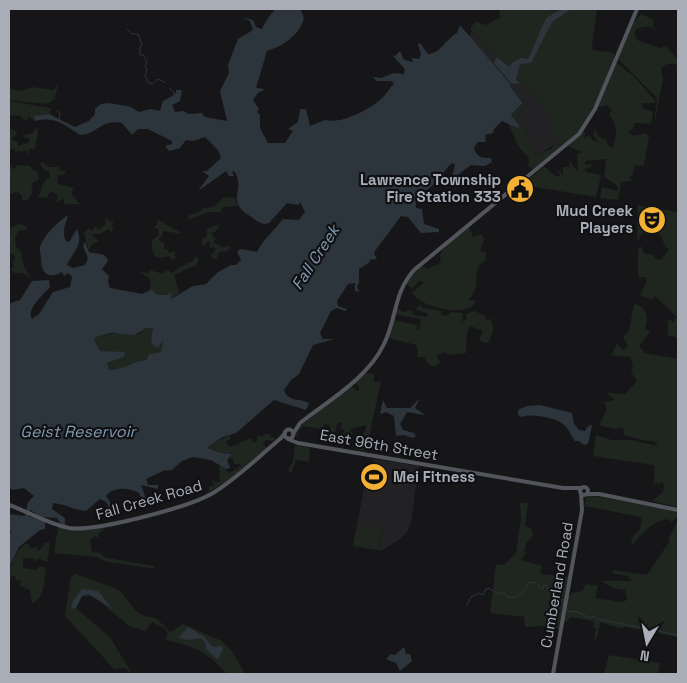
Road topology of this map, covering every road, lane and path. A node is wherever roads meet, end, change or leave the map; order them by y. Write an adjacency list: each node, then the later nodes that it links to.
1 (637, 9): 2 (main road)
2 (295, 429): 3 (main road); 4 (main road)
3 (286, 431): 4 (main road); 5 (main road, Fall Creek Road); 6 (main road)
4 (293, 435): 6 (main road); 7 (main road)
5 (281, 438): 6 (main road); 9 (main road, Fall Creek Road)
6 (287, 438): 7 (main road, East 96th Street)
7 (296, 442): 8 (main road, East 96th Street)
8 (584, 493): 10 (main road, East 96th Street); 11 (main road, Cumberland Road)
9 (9, 505)
10 (678, 509)
11 (553, 674)

